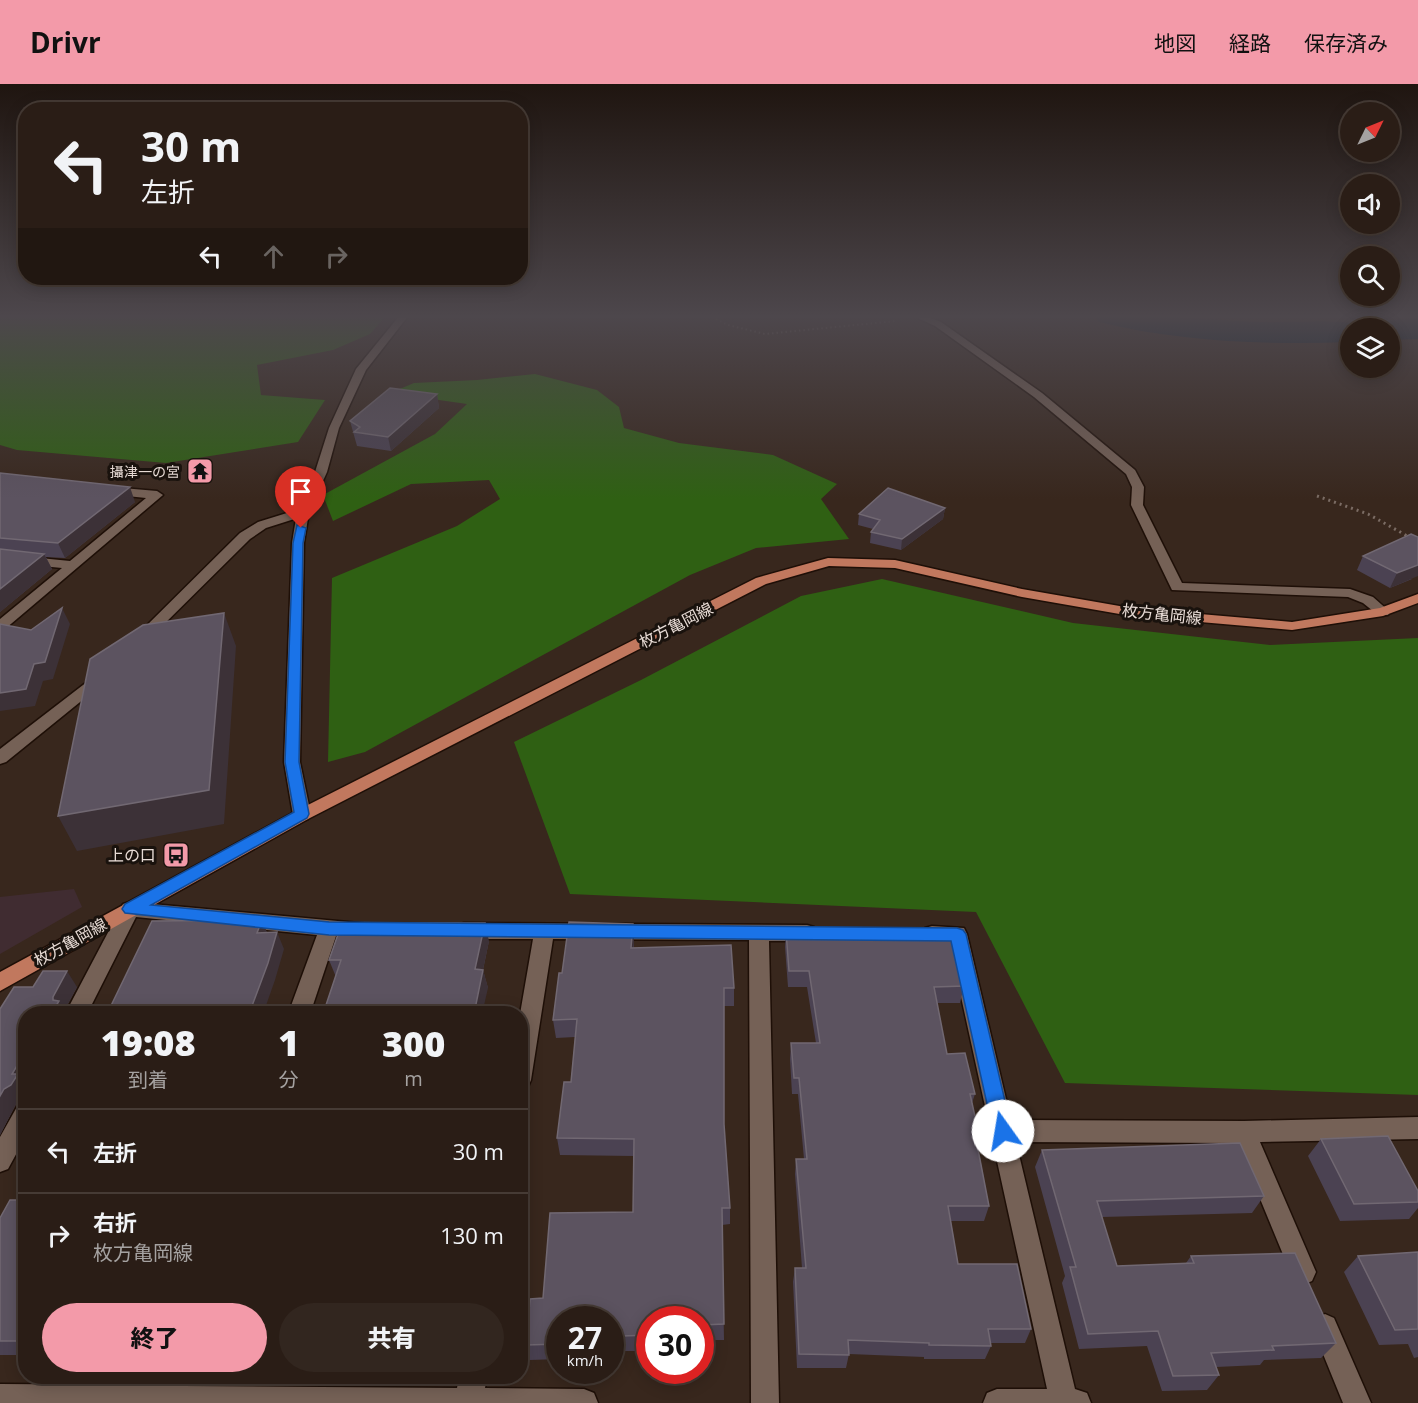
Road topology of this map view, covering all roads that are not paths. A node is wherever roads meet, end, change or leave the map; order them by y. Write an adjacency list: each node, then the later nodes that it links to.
1 (358, 377): 4 (street)
2 (1012, 377): 8 (street)
3 (101, 490): 6 (street)
4 (303, 512): 10 (street); 13 (street)
5 (0, 558): 6 (street)
6 (74, 565): 9 (street)
7 (1418, 598): 8 (main road, 枚方亀岡線)
8 (1383, 612): 13 (main road, 枚方亀岡線)
9 (0, 626)
10 (128, 651)
11 (112, 668): 12 (street)
12 (0, 758)
13 (302, 814): 14 (main road, 枚方亀岡線)
14 (130, 909): 15 (street); 22 (main road, 枚方亀岡線); 23 (street)
15 (329, 928): 16 (street); 24 (street)
16 (377, 929)
17 (448, 931): 18 (street)
18 (544, 932): 19 (street); 25 (street)
19 (759, 933): 20 (street); 35 (street)
20 (829, 933)
21 (911, 934): 28 (street)
22 (0, 982)
23 (80, 1006)
24 (302, 1006)
25 (528, 1031)
26 (18, 1127): 30 (street)
27 (1418, 1128): 29 (street)
28 (1003, 1131): 29 (street); 37 (street)
29 (1244, 1132): 39 (street)
30 (0, 1161)
31 (166, 1393): 32 (street); 33 (street)
32 (471, 1394): 34 (street)
33 (0, 1398)
34 (584, 1403)
35 (765, 1403)
36 (997, 1403): 37 (street)
37 (1064, 1403): 38 (street)
38 (1077, 1403)
39 (1357, 1403)

